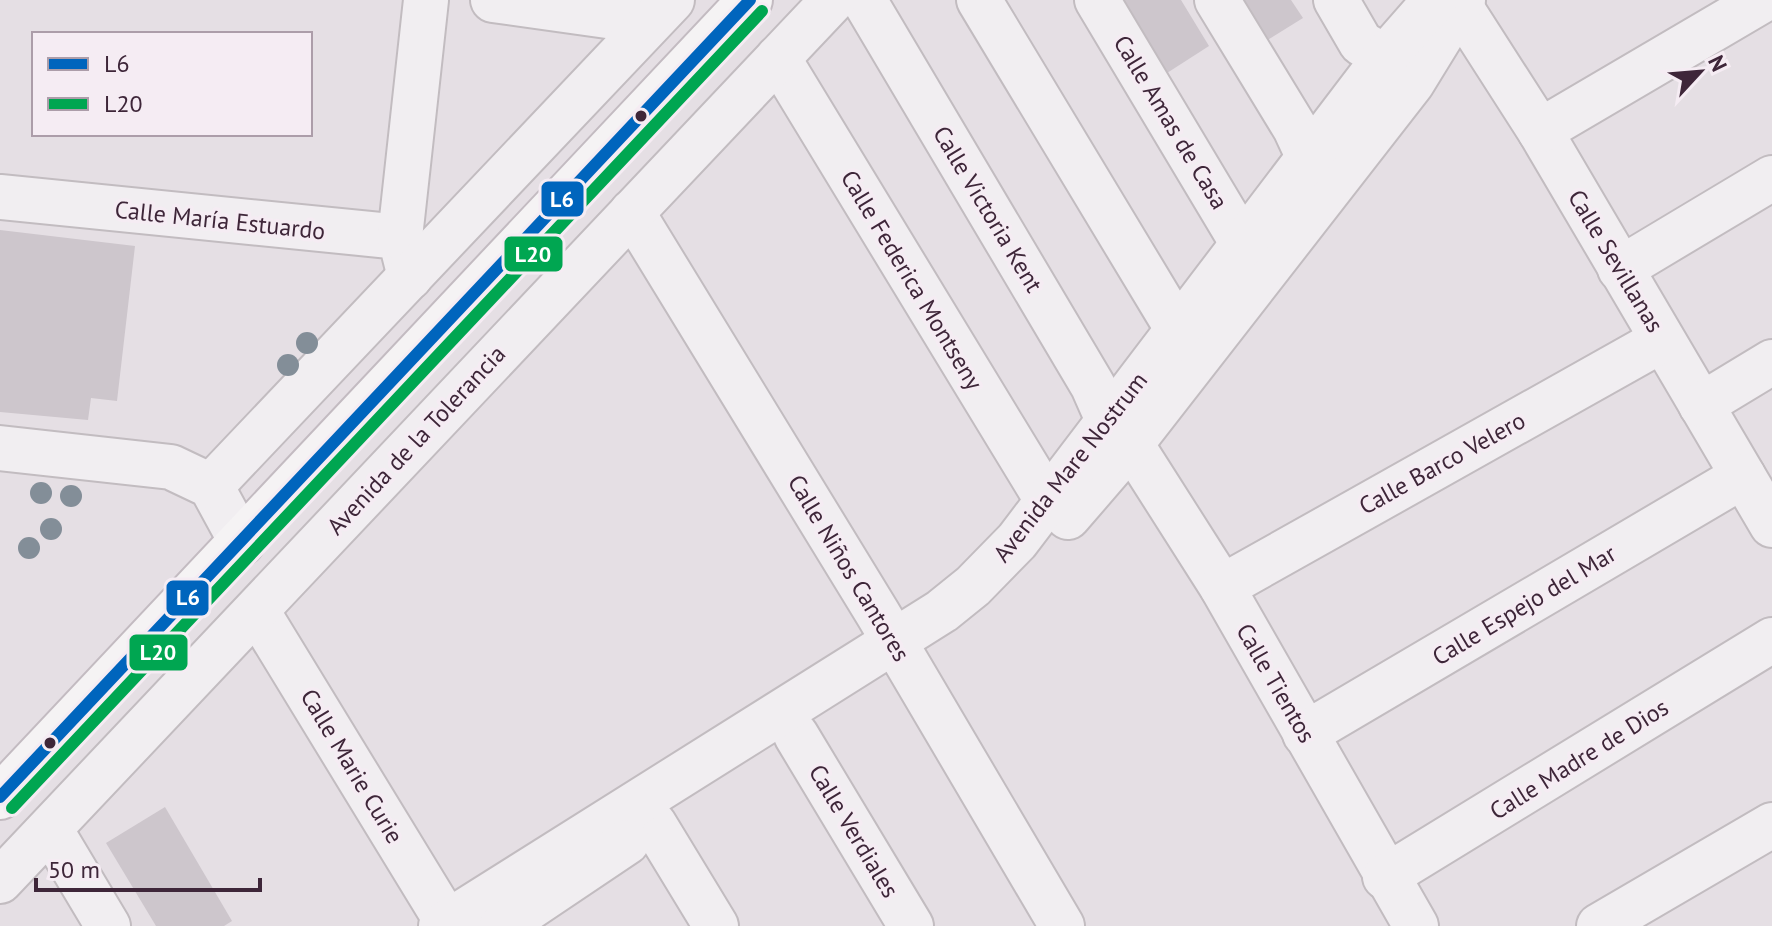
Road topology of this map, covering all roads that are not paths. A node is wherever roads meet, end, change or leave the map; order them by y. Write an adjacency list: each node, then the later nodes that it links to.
1 (426, 0): 21 (street)
2 (493, 0): 12 (street)
3 (750, 0): 33 (main road)
4 (833, 0): 14 (street, Avenida de la Tolerancia)
5 (864, 0): 27 (street, Calle Victoria Kent)
6 (979, 0): 23 (street)
7 (1097, 0): 20 (street, Calle Amas de Casa)
8 (1217, 0): 16 (street)
9 (1336, 0): 13 (street)
10 (1763, 0): 15 (street)
11 (1454, 2): 13 (street, Avenida Mare Nostrum); 15 (street, Calle Sevillanas); 27 (street, Avenida Mare Nostrum)
12 (661, 11): 21 (street)
13 (1385, 57): 16 (street, Avenida Mare Nostrum)
14 (778, 58): 19 (street, Avenida de la Tolerancia); 31 (street, Calle Federica Montseny)
15 (1540, 131): 22 (street, Calle Sevillanas)
16 (1308, 156): 20 (street, Avenida Mare Nostrum)
17 (1772, 178): 22 (street)
18 (0, 197): 21 (street, Calle María Estuardo)
19 (632, 212): 35 (street, Avenida de la Tolerancia); 37 (street, Calle Niños Cantores)
20 (1243, 244): 23 (street, Avenida Mare Nostrum)
21 (405, 257): 30 (street)
22 (1620, 269): 24 (street, Calle Sevillanas)
23 (1178, 330): 27 (street, Avenida Mare Nostrum)
24 (1662, 340): 26 (street, Calle Sevillanas); 34 (street, Calle Barco Velero)
25 (1772, 362): 26 (street)
26 (1701, 405): 29 (street, Calle Sevillanas)
27 (1120, 432): 31 (street, Avenida Mare Nostrum); 34 (street, Calle Tientos); 37 (street, Avenida Mare Nostrum)
28 (0, 448): 30 (street)
29 (1743, 476): 32 (street, Calle Sevillanas); 38 (street, Calle Espejo del Mar)
30 (211, 486): 33 (street)
31 (1047, 500): 37 (street, Avenida Mare Nostrum)
32 (1772, 525)
33 (242, 543): 40 (main road)
34 (1222, 587): 38 (street, Calle Tientos)
35 (257, 611): 43 (street, Avenida de la Tolerancia); 47 (street, Calle Marie Curie)
36 (1772, 640): 44 (street, Calle Madre de Dios)
37 (901, 653): 39 (street, Avenida Mare Nostrum); 47 (street, Avenida Mare Nostrum); 51 (street, Calle Niños Cantores)
38 (1305, 734): 44 (street, Calle Tientos)
39 (796, 735): 41 (street, Avenida Mare Nostrum); 50 (street, Calle Verdiales)
40 (0, 797)
41 (654, 824): 46 (street, Avenida Mare Nostrum); 49 (street)
42 (1772, 825): 53 (street)
43 (50, 829): 45 (street, Avenida de la Tolerancia); 48 (street)
44 (1385, 877): 52 (street, Calle Tientos)
45 (0, 881)
46 (522, 921)
47 (444, 924)
48 (108, 926)
49 (716, 926)
50 (911, 926)
51 (1062, 926)
52 (1416, 926)
53 (1599, 926)

